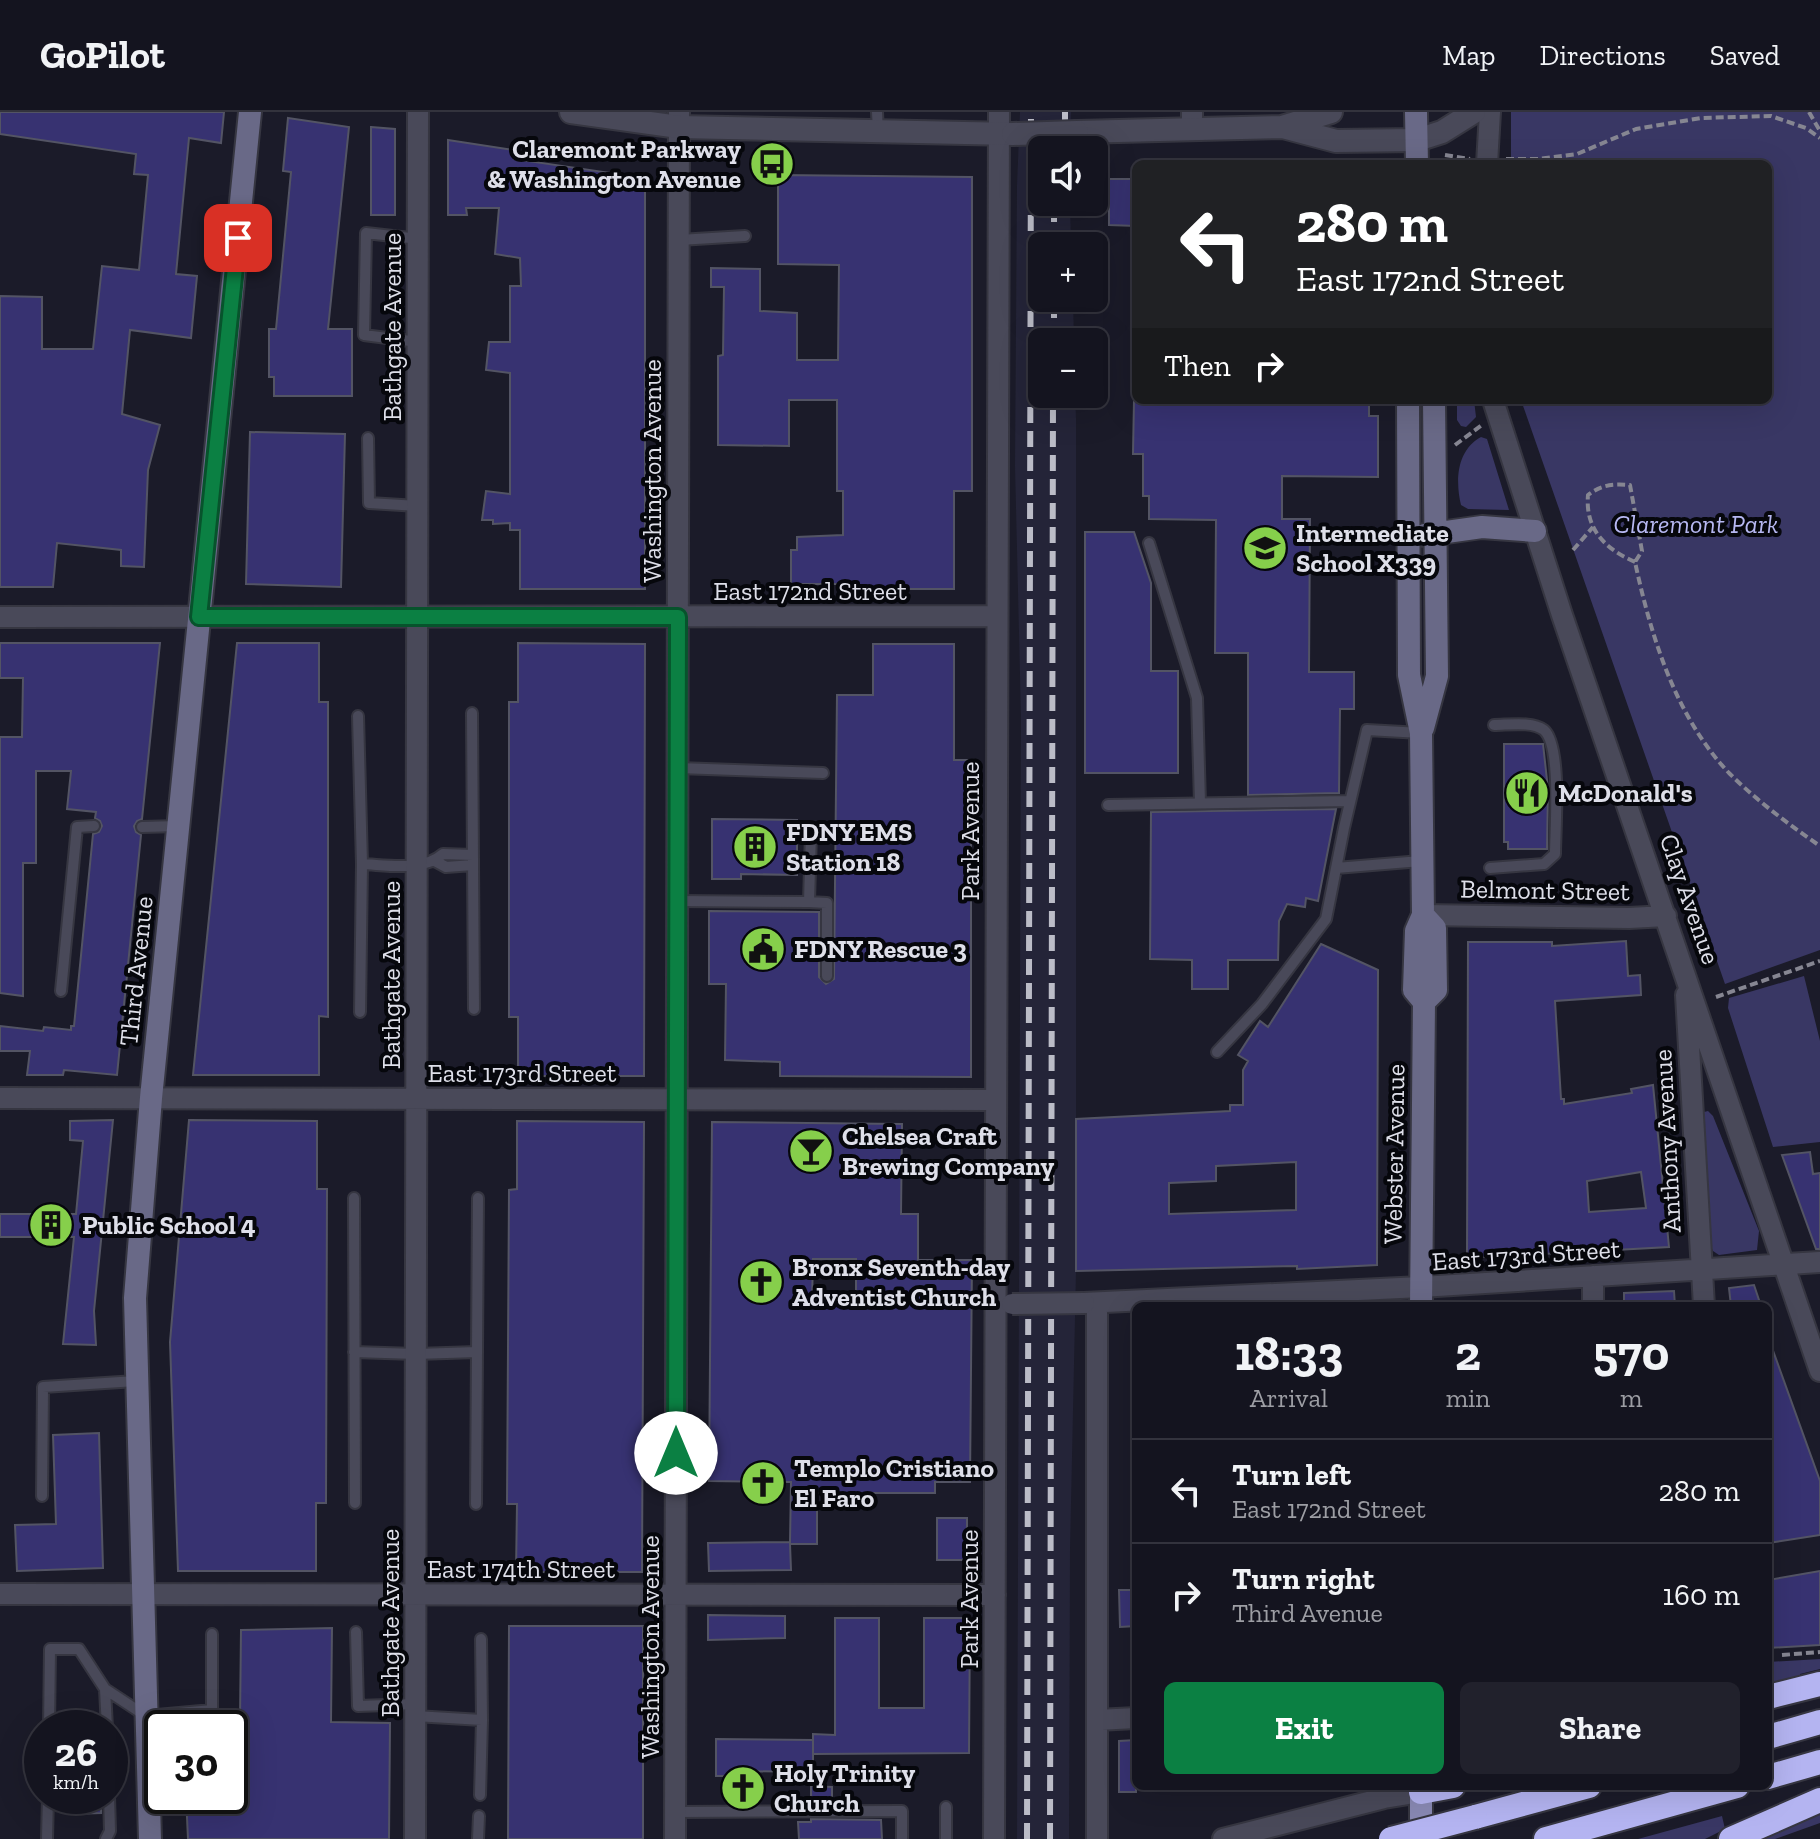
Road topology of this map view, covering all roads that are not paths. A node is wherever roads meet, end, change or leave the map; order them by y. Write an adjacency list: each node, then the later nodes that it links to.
1 (250, 112): 32 (main road, Third Avenue)
2 (418, 112): 17 (street, Bathgate Avenue)
3 (571, 112): 8 (street)
4 (1331, 112): 12 (street)
5 (1416, 112): 13 (main road)
6 (1474, 112): 13 (street)
7 (1490, 112): 15 (street)
8 (679, 120): 10 (street); 18 (street, Washington Avenue)
9 (1192, 121): 11 (street, bridge); 12 (street)
10 (878, 122): 11 (street)
11 (1004, 127): 30 (street, Park Avenue)
12 (1282, 127): 13 (street)
13 (1417, 140): 14 (main road)
14 (1417, 160)
15 (1489, 160)
16 (745, 236): 18 (lane)
17 (419, 239): 19 (street, Bathgate Avenue); 19 (lane)
18 (679, 240): 33 (street, Washington Avenue)
19 (418, 342): 24 (street, Bathgate Avenue)
20 (1408, 404): 27 (main road, Webster Avenue)
21 (1434, 404): 26 (main road, Webster Avenue)
22 (1494, 404): 25 (street, Clay Avenue)
23 (368, 438): 24 (lane)
24 (418, 506): 29 (street, Bathgate Avenue)
25 (1535, 531): 26 (main road); 56 (street, Clay Avenue)
26 (1436, 533): 27 (main road); 37 (main road, Webster Avenue)
27 (1408, 537): 37 (main road, Webster Avenue)
28 (1149, 543): 41 (lane)
29 (418, 616): 32 (street, East 172nd Street); 33 (street, East 172nd Street); 49 (street, Bathgate Avenue)
30 (997, 616): 33 (street, East 172nd Street); 67 (street, Park Avenue)
31 (0, 617): 32 (street, East 172nd Street)
32 (199, 617): 44 (main road, Third Avenue)
33 (678, 617): 38 (street, Washington Avenue)
34 (472, 713): 47 (lane)
35 (358, 716): 50 (lane)
36 (1494, 725): 52 (lane)
37 (1421, 733): 40 (lane); 48 (main road, Webster Avenue)
38 (678, 768): 39 (lane); 53 (street, Washington Avenue)
39 (823, 773)
40 (1350, 801): 41 (lane); 51 (lane)
41 (1200, 803): 42 (lane)
42 (1108, 805)
43 (94, 826): 59 (lane)
44 (178, 826): 45 (lane); 64 (main road, Third Avenue)
45 (142, 827)
46 (811, 832): 54 (lane)
47 (473, 860): 49 (lane); 60 (lane)
48 (1421, 861): 51 (lane); 55 (main road, Webster Avenue)
49 (426, 863): 50 (lane); 65 (street, Bathgate Avenue)
50 (362, 864): 61 (lane)
51 (1336, 868): 62 (lane)
52 (1490, 868)
53 (678, 901): 54 (lane); 66 (street, Washington Avenue)
54 (809, 902): 58 (lane)
55 (1423, 915): 56 (street, Belmont Street); 74 (main road, Webster Avenue)
56 (1666, 916): 57 (street, Clay Avenue)
57 (1685, 972): 71 (street, Clay Avenue); 72 (street, Anthony Avenue)
58 (827, 976)
59 (61, 991)
60 (474, 1009)
61 (360, 1012)
62 (1217, 1052)
63 (0, 1098): 64 (street, East 173rd Street)
64 (151, 1098): 65 (street, East 173rd Street); 85 (main road, Third Avenue)
65 (417, 1098): 66 (street, East 173rd Street); 83 (street, Bathgate Avenue)
66 (678, 1099): 67 (street, East 173rd Street); 92 (street, Washington Avenue)
67 (996, 1100): 80 (street, Park Avenue)
68 (354, 1198): 81 (lane)
69 (478, 1198): 82 (lane)
70 (1820, 1262): 71 (street, East 173rd Street)
71 (1783, 1264): 72 (street, East 173rd Street); 84 (street, Clay Avenue)
72 (1701, 1269): 73 (street, East 173rd Street); 78 (street, Anthony Avenue)
73 (1593, 1276): 74 (street, East 173rd Street); 77 (street)
74 (1421, 1297): 76 (street, East 173rd Street)
75 (1132, 1302): 79 (street, East 173rd Street)
76 (1145, 1302)
77 (1593, 1302)
78 (1704, 1302)
79 (1090, 1303): 80 (street, East 173rd Street, bridge); 108 (street)
80 (1004, 1304): 93 (street, Park Avenue)
81 (354, 1352): 83 (lane); 87 (lane)
82 (477, 1352): 83 (lane); 88 (lane)
83 (416, 1354): 91 (street, Bathgate Avenue)
84 (1820, 1371)
85 (136, 1381): 86 (lane); 90 (main road, Third Avenue)
86 (42, 1496)
87 (355, 1503)
88 (476, 1504)
89 (0, 1594): 90 (street, East 174th Street)
90 (142, 1595): 91 (street, East 174th Street); 102 (main road, Third Avenue)
91 (416, 1595): 92 (street, East 174th Street); 104 (street, Bathgate Avenue)
92 (676, 1595): 93 (street, East 174th Street); 120 (street, Washington Avenue)
93 (995, 1595): 133 (street, Park Avenue)
94 (356, 1632): 104 (lane)
95 (212, 1634): 103 (lane)
96 (481, 1639): 107 (lane)
97 (1820, 1684): 99 (highway)
98 (105, 1689): 100 (lane); 101 (lane); 105 (lane)
99 (1772, 1696)
100 (49, 1710)
101 (106, 1710)
102 (146, 1710)
103 (212, 1710)
104 (416, 1710): 107 (lane); 128 (street, Bathgate Avenue)
105 (144, 1715)
106 (1132, 1718): 108 (street)
107 (482, 1720): 117 (lane)
108 (1097, 1720): 134 (street)
109 (1820, 1722): 110 (highway)
110 (1772, 1736)
111 (1820, 1762): 112 (highway)
112 (1772, 1776)
113 (1417, 1790): 135 (street)
114 (1421, 1790): 137 (main road)
115 (1574, 1790): 136 (highway, bridge)
116 (1723, 1790): 138 (highway)
117 (480, 1795)
118 (1820, 1800): 139 (highway)
119 (946, 1807): 132 (lane)
120 (675, 1812): 130 (street, Washington Avenue); 131 (lane)
121 (48, 1814): 125 (lane)
122 (110, 1814): 126 (lane)
123 (149, 1814): 127 (main road, Third Avenue)
124 (479, 1816): 129 (lane)
125 (47, 1839)
126 (106, 1839)
127 (150, 1839)
128 (415, 1839)
129 (478, 1839)
130 (675, 1839)
131 (902, 1839)
132 (946, 1839)
133 (994, 1839)
134 (1097, 1839)
135 (1223, 1839)
136 (1391, 1839)
137 (1421, 1839)
138 (1546, 1839)
139 (1731, 1839)

